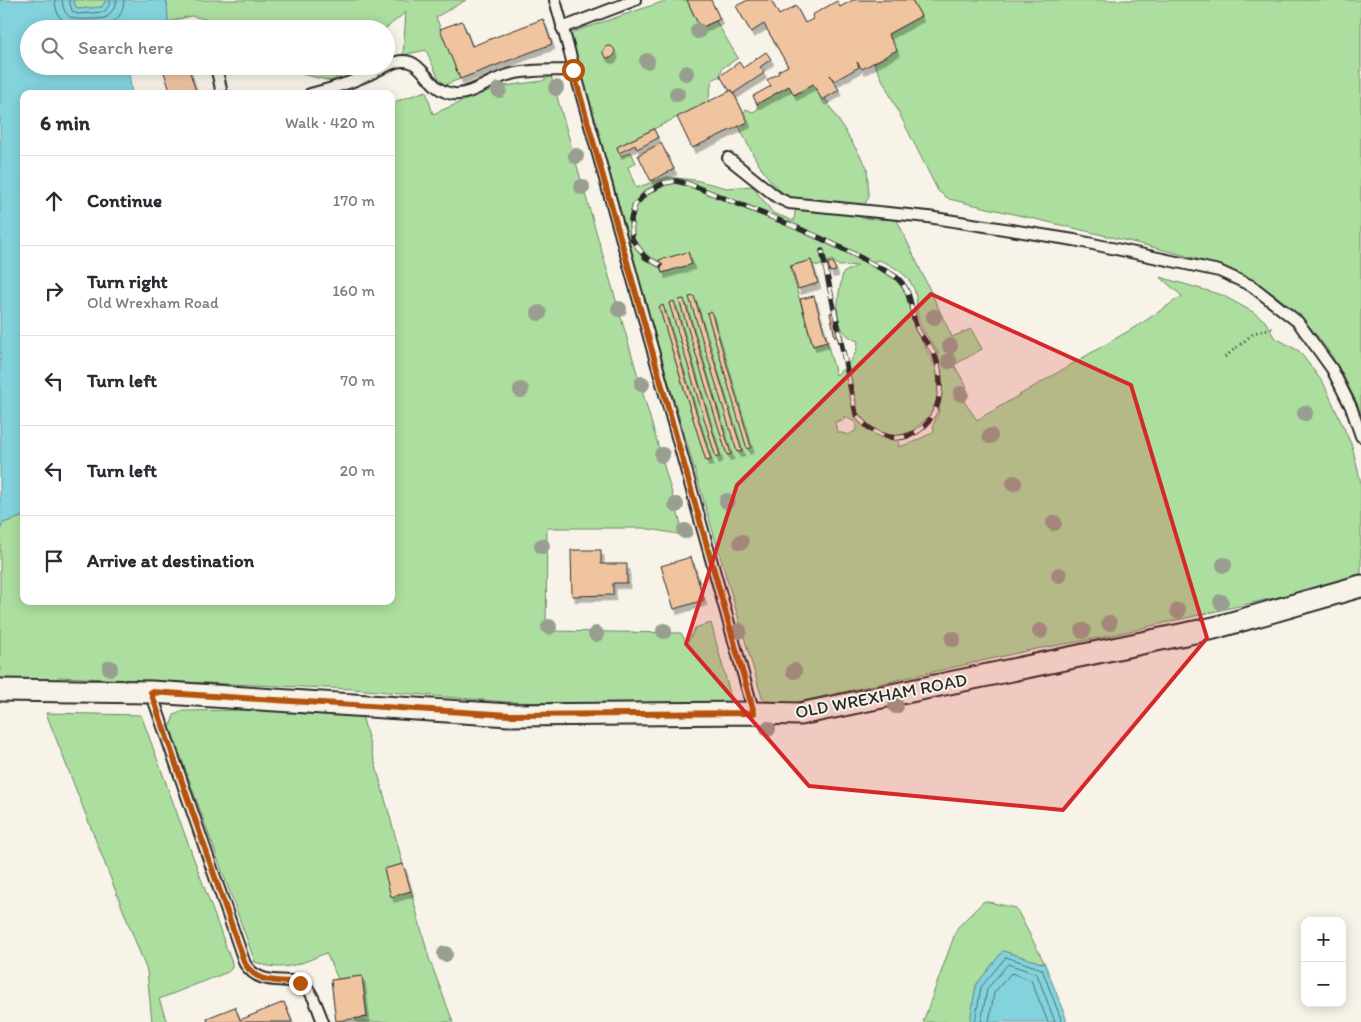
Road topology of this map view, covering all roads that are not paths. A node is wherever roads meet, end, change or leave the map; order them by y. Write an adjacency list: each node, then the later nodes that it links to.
1 (555, 0): 3 (lane)
2 (635, 0): 3 (lane)
3 (562, 28): 5 (lane)
4 (395, 62): 5 (lane)
5 (573, 70): 15 (lane)
6 (218, 75): 8 (lane)
7 (369, 75): 9 (lane)
8 (221, 90)
9 (326, 90)
10 (728, 158): 11 (lane)
11 (1361, 436)
12 (1361, 586): 15 (street, OLD WREXHAM ROAD)
13 (0, 690): 14 (street, OLD WREXHAM ROAD)
14 (151, 692): 15 (street, OLD WREXHAM ROAD); 16 (lane)
15 (754, 713)
16 (323, 1022)

